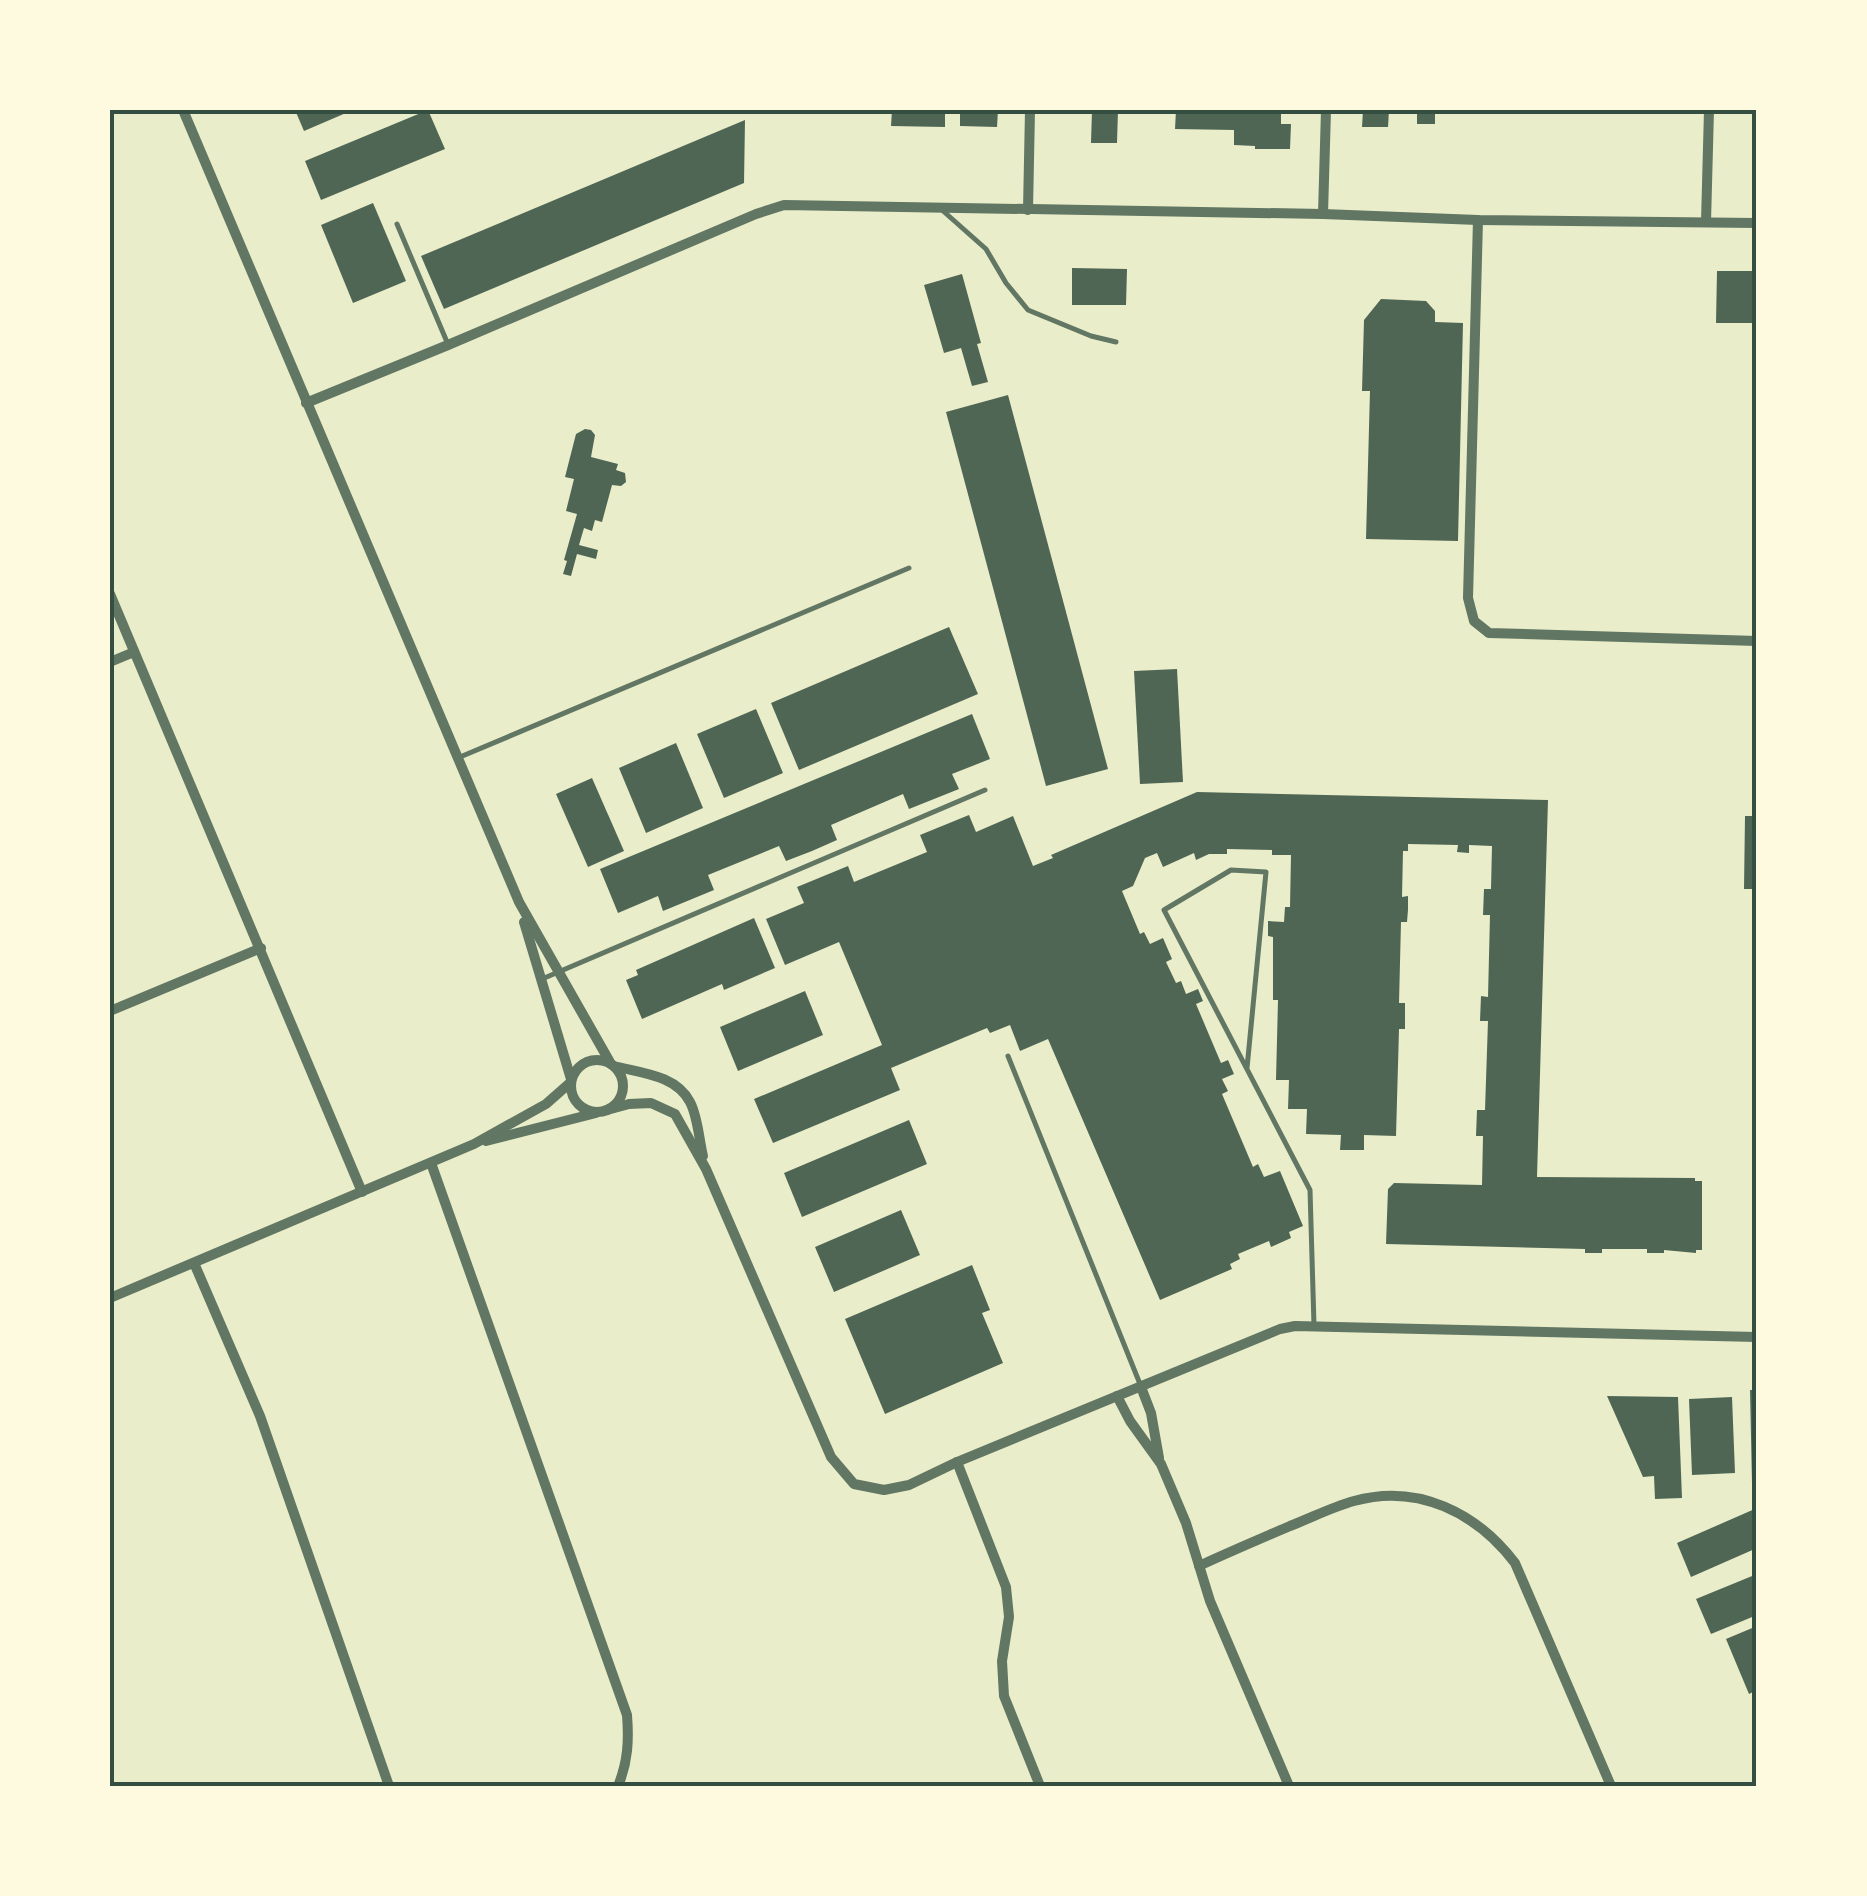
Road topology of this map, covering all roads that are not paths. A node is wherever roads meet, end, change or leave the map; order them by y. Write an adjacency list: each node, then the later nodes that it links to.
1 (183, 110): 14 (street)
2 (1030, 110): 6 (street)
3 (1326, 110): 7 (street)
4 (1709, 110): 9 (street)
5 (940, 208): 6 (street); 12 (lane); 13 (street)
6 (1028, 210): 7 (street)
7 (1324, 214): 8 (street)
8 (1478, 220): 9 (street); 17 (street)
9 (1706, 222): 10 (street)
10 (1757, 223)
11 (397, 224): 13 (lane)
12 (1116, 342)
13 (448, 345): 14 (street)
14 (306, 403): 20 (street)
15 (909, 568): 20 (lane)
16 (110, 594): 18 (street)
17 (1757, 640)
18 (134, 652): 19 (street); 23 (street)
19 (110, 662)
20 (458, 758): 22 (street)
21 (986, 790): 24 (lane)
22 (518, 902): 24 (street); 25 (street)
23 (261, 948): 26 (street); 35 (street)
24 (558, 973): 25 (lane); 28 (street)
25 (542, 979): 30 (street)
26 (110, 1012)
27 (1008, 1056): 40 (lane)
28 (612, 1065): 30 (street); 31 (street); 34 (street)
29 (1246, 1068): 29 (lane); 38 (lane)
30 (571, 1080): 31 (street); 32 (street)
31 (602, 1112): 32 (street); 34 (street)
32 (474, 1144): 33 (street)
33 (431, 1162): 35 (street); 46 (street)
34 (706, 1170): 42 (street)
35 (362, 1192): 36 (street)
36 (194, 1263): 37 (street); 45 (street)
37 (110, 1298)
38 (1314, 1324): 39 (street); 40 (street)
39 (1757, 1337)
40 (1141, 1386): 41 (street); 43 (street)
41 (1116, 1396): 42 (street); 43 (street)
42 (957, 1462): 47 (street)
43 (1160, 1464): 44 (street)
44 (1199, 1566): 48 (street); 49 (street)
45 (389, 1786)
46 (618, 1786)
47 (1040, 1786)
48 (1289, 1786)
49 (1611, 1786)

